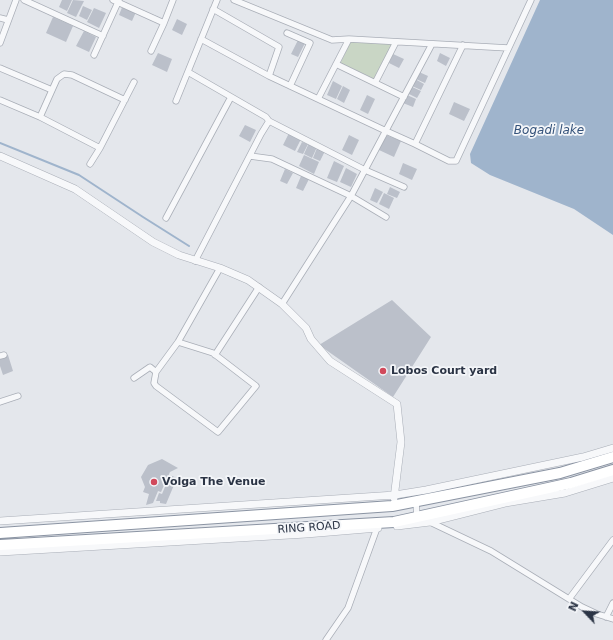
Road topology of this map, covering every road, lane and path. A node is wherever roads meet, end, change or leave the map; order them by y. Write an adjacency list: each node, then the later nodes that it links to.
1 (16, 0): 10 (street)
2 (24, 0): 13 (street)
3 (173, 0): 11 (street)
4 (217, 0): 8 (street)
5 (234, 0): 15 (street)
6 (530, 0): 20 (street)
7 (117, 1): 11 (street); 13 (street)
8 (213, 10): 14 (street); 26 (street)
9 (0, 18): 10 (street)
10 (8, 20): 17 (street)
11 (164, 23): 21 (street)
12 (287, 33): 29 (street)
13 (103, 36): 22 (street)
14 (201, 39): 25 (street); 26 (street)
15 (349, 39): 16 (street); 23 (street)
16 (396, 42): 18 (street); 28 (street)
17 (0, 44)
18 (432, 44): 19 (street); 32 (street)
19 (463, 45): 20 (street); 40 (street)
20 (508, 48): 40 (street)
21 (151, 51)
22 (94, 55)
23 (336, 64): 28 (street); 33 (street)
24 (0, 68): 30 (street)
25 (188, 72): 31 (street); 36 (street)
26 (269, 76): 29 (street)
27 (134, 82): 35 (street)
28 (375, 83): 32 (street)
29 (290, 86): 33 (street)
30 (52, 90): 35 (street); 37 (street)
31 (232, 97): 38 (street); 49 (street)
32 (404, 97): 39 (street)
33 (318, 98): 39 (street)
34 (0, 100): 37 (street)
35 (125, 100): 41 (street)
36 (176, 101)
37 (40, 117): 41 (street)
38 (269, 121): 43 (street); 45 (street)
39 (386, 132): 40 (street); 45 (street)
40 (415, 144)
41 (100, 148): 44 (street)
42 (0, 156): 50 (street)
43 (250, 156): 47 (street); 50 (street)
44 (90, 164)
45 (365, 170): 46 (street); 47 (street)
46 (404, 187)
47 (351, 196): 48 (street); 53 (street)
48 (386, 216)
49 (166, 218)
50 (195, 261): 51 (street)
51 (220, 268): 52 (street); 54 (street)
52 (259, 286): 53 (street); 55 (street)
53 (282, 304): 65 (street)
54 (178, 342): 55 (street); 56 (street)
55 (215, 355): 56 (street)
56 (156, 372): 57 (street)
57 (134, 378)
58 (18, 396): 59 (street)
59 (0, 402)
60 (613, 448): 65 (street)
61 (613, 457): 66 (highway, RING ROAD)
62 (613, 470): 64 (highway, RING ROAD)
63 (613, 478): 64 (street)
64 (572, 487): 68 (highway, RING ROAD)
65 (395, 495): 67 (street); 69 (street)
66 (416, 501): 67 (highway, RING ROAD); 68 (street)
67 (393, 506): 71 (highway, RING ROAD)
68 (424, 519): 70 (street); 73 (highway, RING ROAD); 75 (street)
69 (0, 521)
70 (378, 528): 74 (street); 79 (street)
71 (0, 533)
72 (613, 540): 75 (street)
73 (0, 545)
74 (0, 552)
75 (569, 599): 77 (street)
76 (613, 603): 77 (street)
77 (606, 616): 78 (street)
78 (613, 619)
79 (328, 639)

